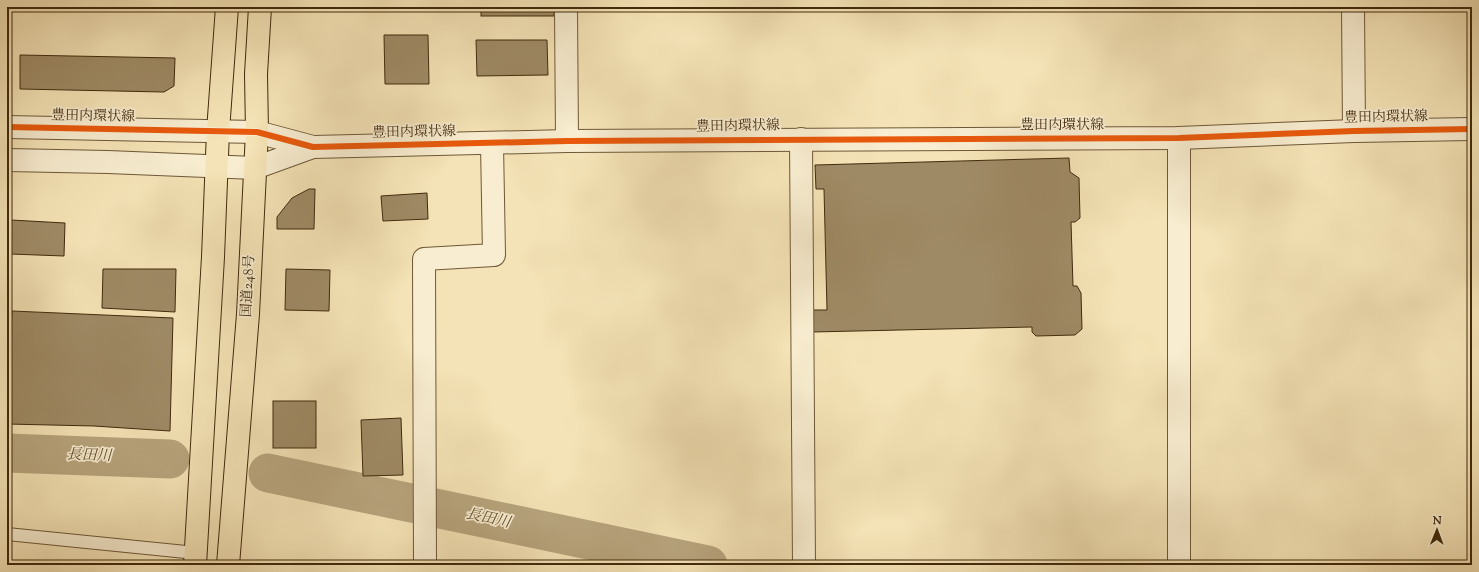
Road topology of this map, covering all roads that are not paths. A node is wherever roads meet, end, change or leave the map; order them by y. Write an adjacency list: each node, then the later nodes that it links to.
1 (227, 7): 7 (highway)
2 (260, 7): 9 (highway, 国道248号)
3 (566, 7): 12 (street)
4 (1353, 7): 8 (street)
5 (7, 127): 7 (street, 豊田内環状線)
6 (1472, 129): 8 (street, 豊田内環状線)
7 (218, 130): 9 (street, 豊田内環状線); 16 (highway)
8 (1354, 131): 11 (street, 豊田内環状線)
9 (257, 132): 14 (street, 豊田内環状線); 17 (highway, 国道248号)
10 (801, 138): 11 (street, 豊田内環状線); 12 (street, 豊田内環状線); 22 (street)
11 (1179, 138): 23 (street)
12 (568, 141): 13 (street, 豊田内環状線)
13 (492, 144): 14 (street, 豊田内環状線); 21 (street)
14 (313, 147): 17 (street, 豊田内環状線)
15 (7, 160): 16 (street, 豊田内環状線)
16 (217, 166): 17 (street, 豊田内環状線); 19 (highway)
17 (255, 168): 20 (highway, 国道248号)
18 (7, 534): 19 (lane)
19 (195, 559)
20 (228, 565)
21 (426, 565)
22 (804, 565)
23 (1179, 565)

